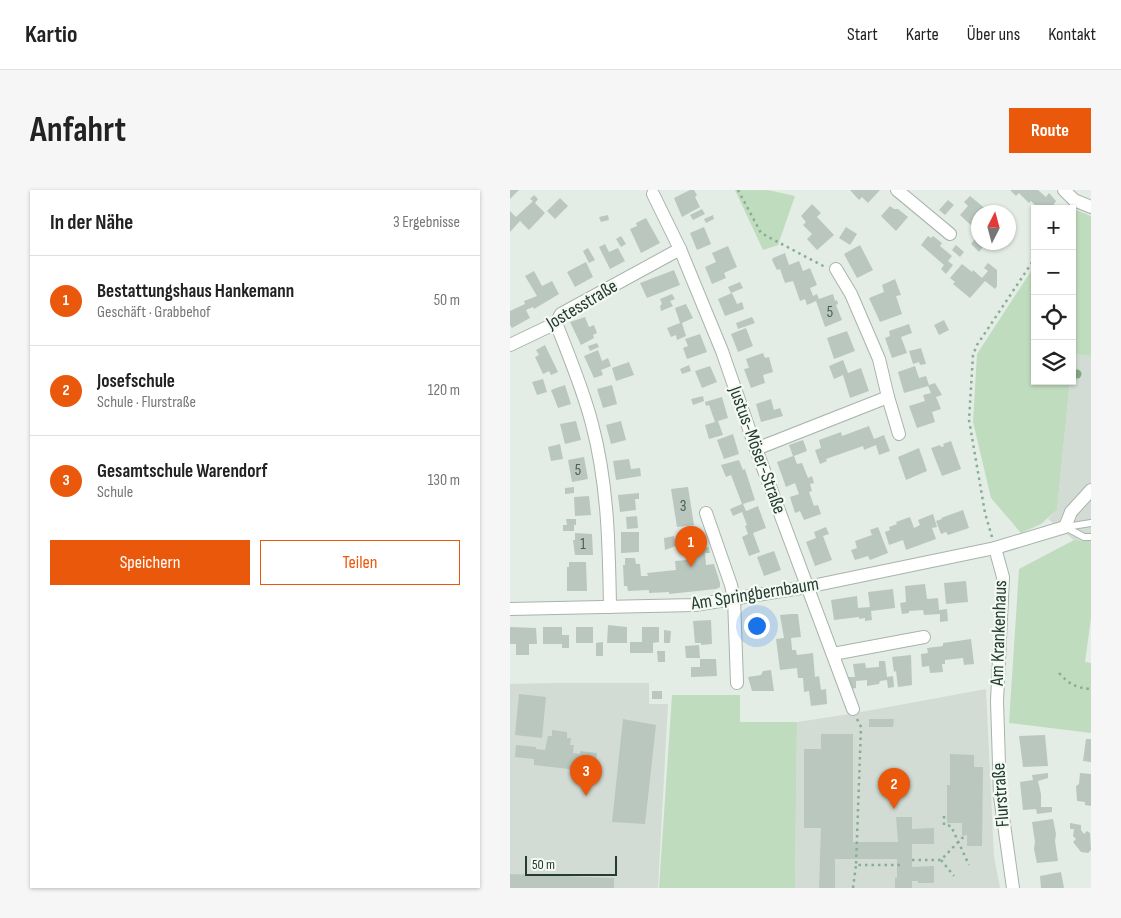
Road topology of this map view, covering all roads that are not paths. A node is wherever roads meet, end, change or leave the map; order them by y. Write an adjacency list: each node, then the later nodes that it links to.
1 (897, 190): 5 (street)
2 (1064, 190): 4 (street)
3 (653, 194): 6 (street, Justus-Möser-Straße)
4 (1091, 207)
5 (950, 234)
6 (680, 249): 8 (street, Jostesstraße); 12 (street, Justus-Möser-Straße)
7 (836, 269): 10 (street)
8 (556, 323): 9 (street, Jostesstraße); 21 (street)
9 (510, 345)
10 (888, 397): 11 (street); 12 (street)
11 (899, 434)
12 (756, 449): 19 (street, Justus-Möser-Straße)
13 (1091, 490): 16 (street)
14 (706, 513): 20 (street)
15 (1091, 523): 16 (lane)
16 (1065, 527): 17 (lane); 18 (street)
17 (1091, 537)
18 (996, 548): 19 (street, Am Springbernbaum); 26 (street, Am Krankenhaus)
19 (807, 587): 20 (street, Am Springbernbaum); 24 (street, Justus-Möser-Straße)
20 (734, 598): 21 (street, Am Springbernbaum); 25 (street)
21 (610, 607): 22 (street, Am Springbernbaum)
22 (510, 609)
23 (924, 637): 24 (street)
24 (833, 654): 27 (street, Justus-Möser-Straße)
25 (737, 683)
26 (996, 701): 28 (street, Flurstraße)
27 (853, 709)
28 (1013, 888)

